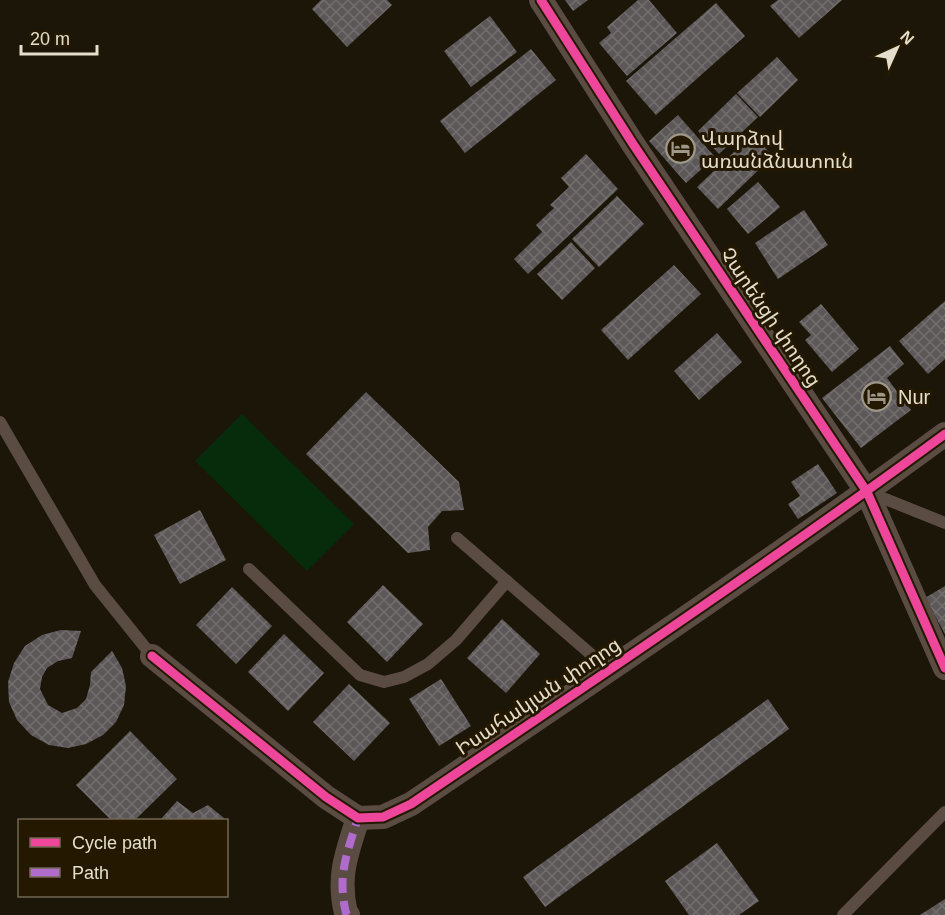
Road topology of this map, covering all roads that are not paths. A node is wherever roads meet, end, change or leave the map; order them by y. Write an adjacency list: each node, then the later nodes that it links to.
1 (541, 0): 4 (street, Չարենցի փողոց)
2 (0, 422): 9 (lane)
3 (945, 434): 4 (street, Իսահակյան փողոց)
4 (867, 492): 5 (lane); 10 (street, Չարենցի փողոց); 11 (street, Իսահակյան փողոց)
5 (945, 523)
6 (457, 538): 8 (lane)
7 (249, 568): 8 (lane)
8 (507, 581): 11 (lane)
9 (152, 656): 13 (street)
10 (945, 668)
11 (609, 670): 13 (street, Իսահակյան փողոց)
12 (945, 812): 15 (lane)
13 (358, 818): 14 (street)
14 (348, 915)
15 (843, 915)

